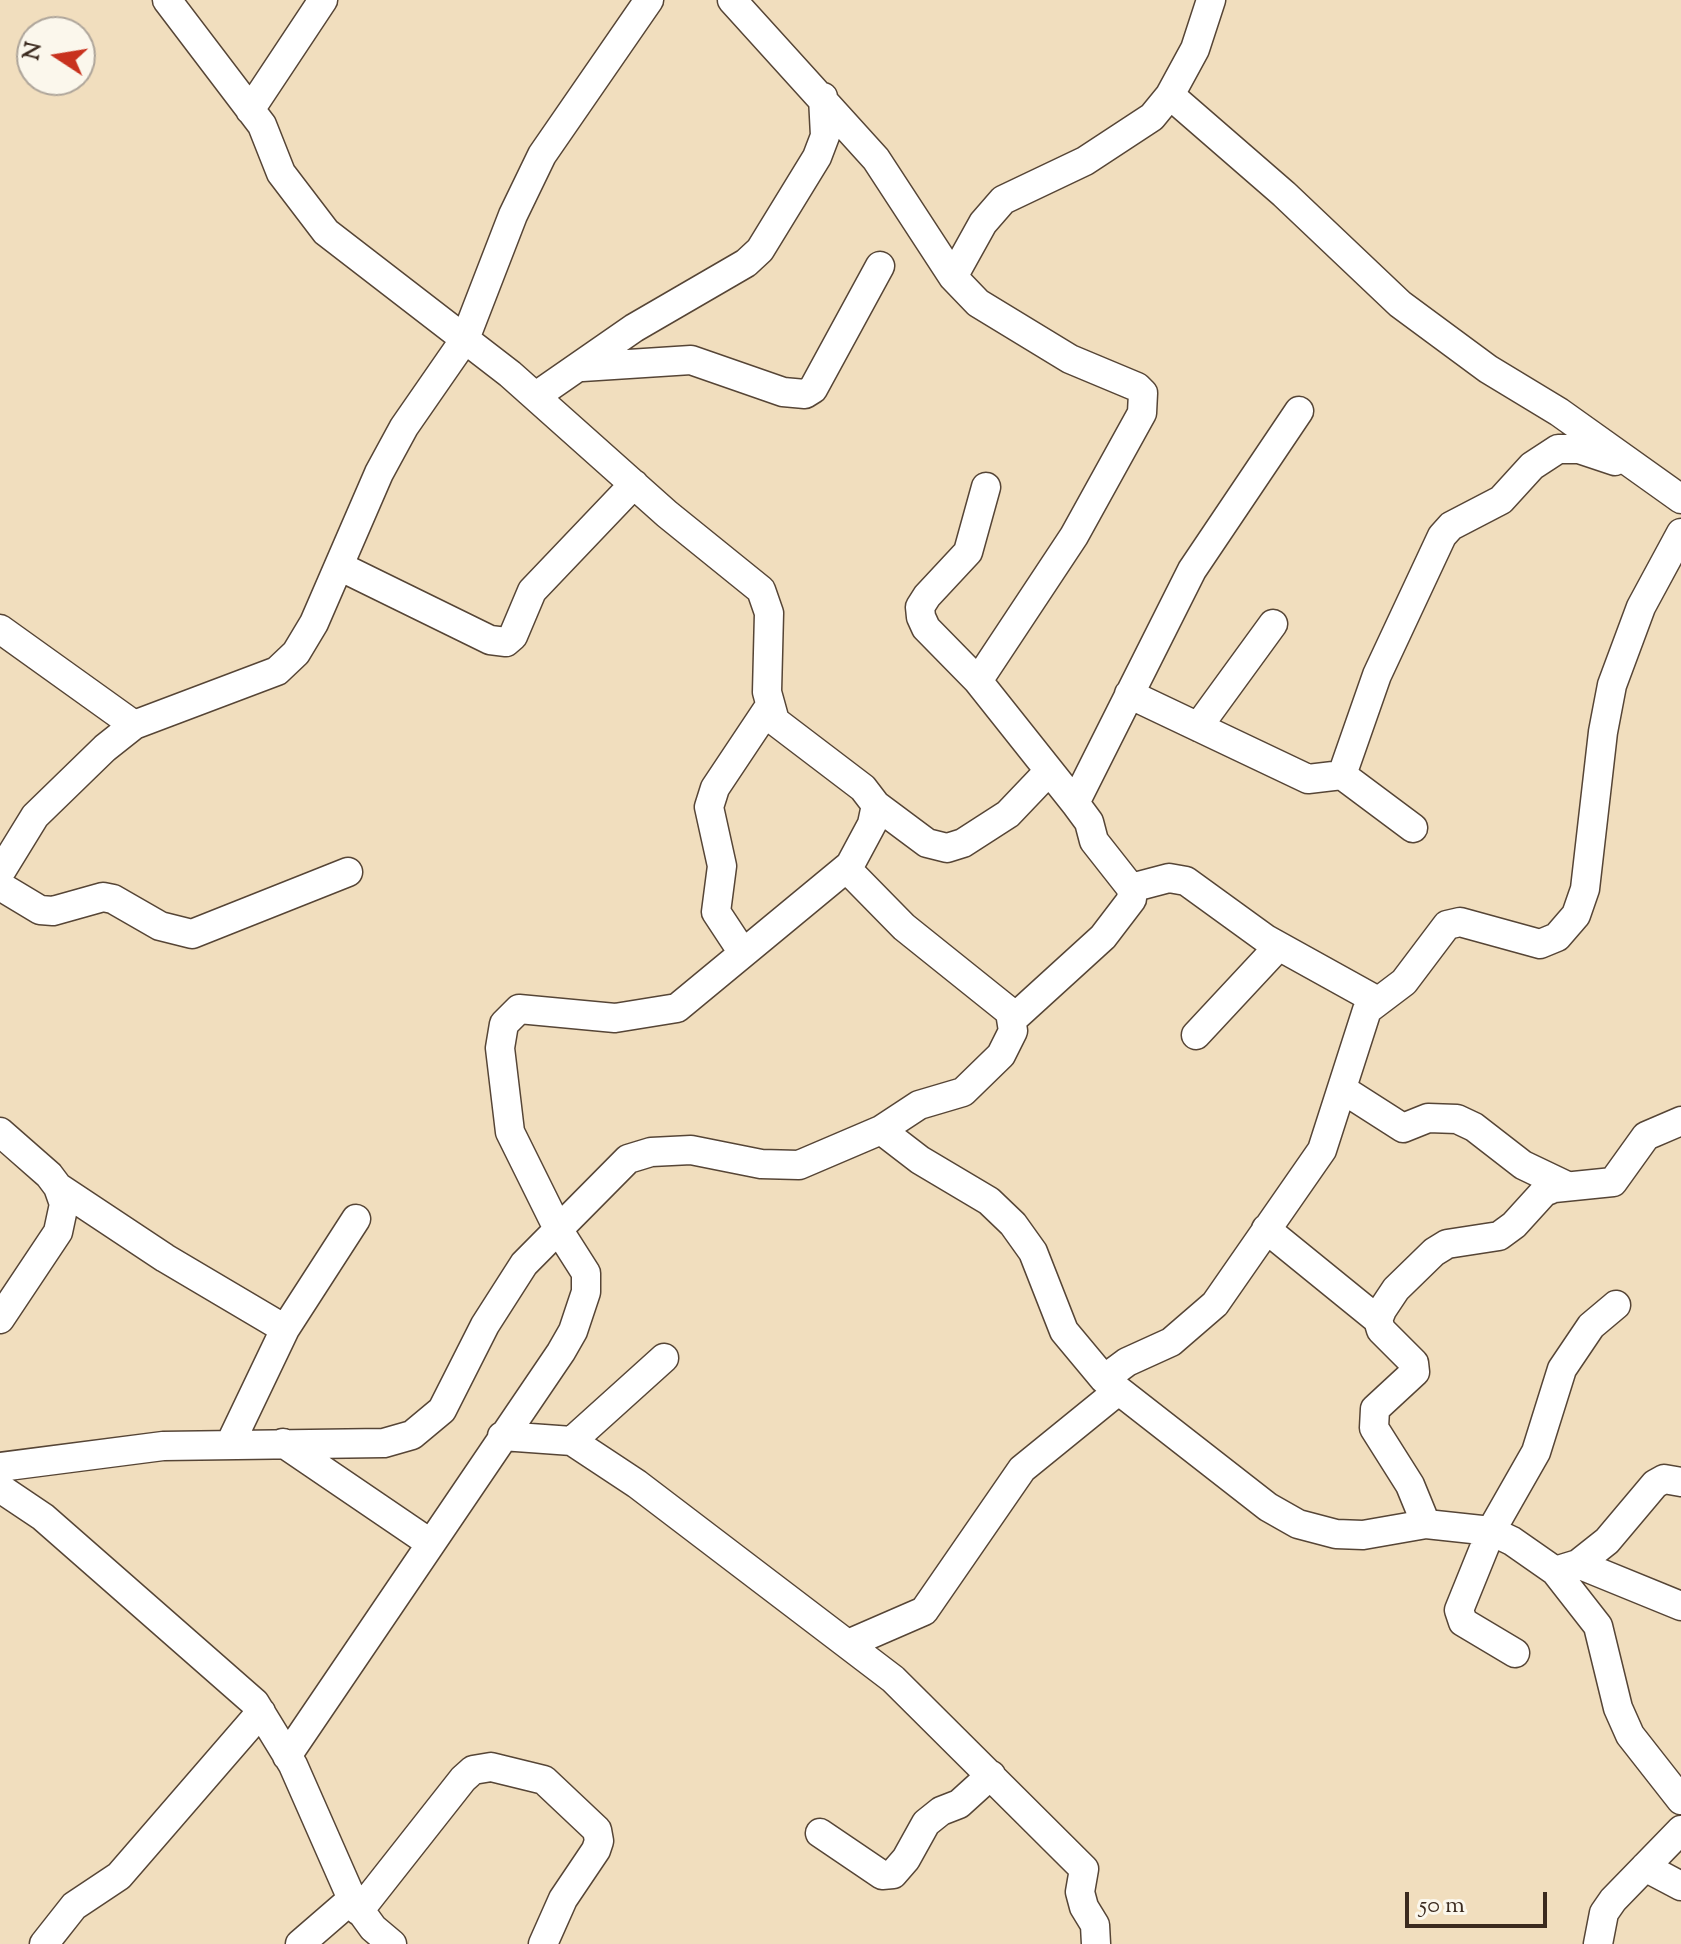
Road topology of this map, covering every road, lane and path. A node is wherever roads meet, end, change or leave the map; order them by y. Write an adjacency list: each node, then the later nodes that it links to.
1 (167, 0): 8 (street)
2 (323, 0): 8 (street)
3 (649, 0): 11 (street)
4 (732, 0): 7 (street)
5 (1211, 0): 6 (street)
6 (1170, 95): 10 (street); 15 (street)
7 (823, 97): 10 (street); 12 (street)
8 (250, 110): 11 (street)
9 (880, 266): 12 (street)
10 (953, 277): 23 (street)
11 (465, 339): 13 (street); 20 (street)
12 (577, 368): 13 (street)
13 (536, 396): 16 (street)
14 (1299, 411): 24 (street)
15 (1628, 460): 18 (street); 29 (street)
16 (634, 484): 20 (street); 25 (street)
17 (986, 487): 23 (street)
18 (1681, 499)
19 (1681, 533): 40 (street)
20 (339, 566): 26 (street)
21 (1273, 624): 27 (street)
22 (0, 629): 26 (street)
23 (978, 681): 28 (street)
24 (1129, 694): 27 (street); 30 (street)
25 (769, 707): 31 (street); 39 (street)
26 (134, 725): 35 (street)
27 (1198, 727): 29 (street)
28 (1049, 771): 30 (street); 31 (street)
29 (1342, 775): 32 (street)
30 (1075, 803): 37 (street)
31 (876, 805): 33 (street)
32 (1413, 828)
33 (850, 865): 39 (street); 41 (street)
34 (348, 872): 36 (street)
35 (0, 873)
36 (0, 886)
37 (1131, 888): 38 (street); 41 (street)
38 (1278, 947): 40 (street); 42 (street)
39 (743, 953): 50 (street)
40 (1376, 1000): 43 (street)
41 (1013, 1019): 45 (street)
42 (1196, 1035)
43 (1342, 1089): 47 (street); 51 (street)
44 (1681, 1121): 47 (street)
45 (881, 1130): 50 (street); 57 (street)
46 (0, 1132): 48 (street)
47 (1567, 1186): 54 (street)
48 (58, 1187): 53 (street); 55 (street)
49 (356, 1219): 55 (street)
50 (558, 1229): 58 (street); 60 (street)
51 (1266, 1229): 54 (street); 57 (street)
52 (1616, 1305): 66 (street)
53 (0, 1319)
54 (1378, 1320): 65 (street)
55 (285, 1329): 61 (street)
56 (664, 1358): 59 (street)
57 (1111, 1385): 65 (street); 70 (street)
58 (502, 1436): 59 (street); 67 (street)
59 (572, 1441): 70 (street)
60 (283, 1443): 61 (street); 67 (street)
61 (230, 1444): 62 (street)
62 (0, 1467)
63 (1681, 1482): 68 (street)
64 (0, 1488): 72 (street)
65 (1426, 1524): 66 (street)
66 (1491, 1531): 68 (street); 71 (street)
67 (430, 1543): 73 (street)
68 (1567, 1567): 69 (street); 75 (street)
69 (1681, 1606)
70 (848, 1644): 74 (street)
71 (1515, 1653)
72 (261, 1712): 73 (street); 81 (street)
73 (287, 1756): 80 (street)
74 (991, 1775): 77 (street); 85 (street)
75 (1681, 1800)
76 (1681, 1830): 78 (street)
77 (820, 1833)
78 (1645, 1867): 79 (street); 86 (street)
79 (1681, 1886)
80 (356, 1905): 82 (street); 83 (street); 84 (street)
81 (44, 1944)
82 (300, 1944)
83 (392, 1944)
84 (543, 1944)
85 (1096, 1944)
86 (1598, 1944)

